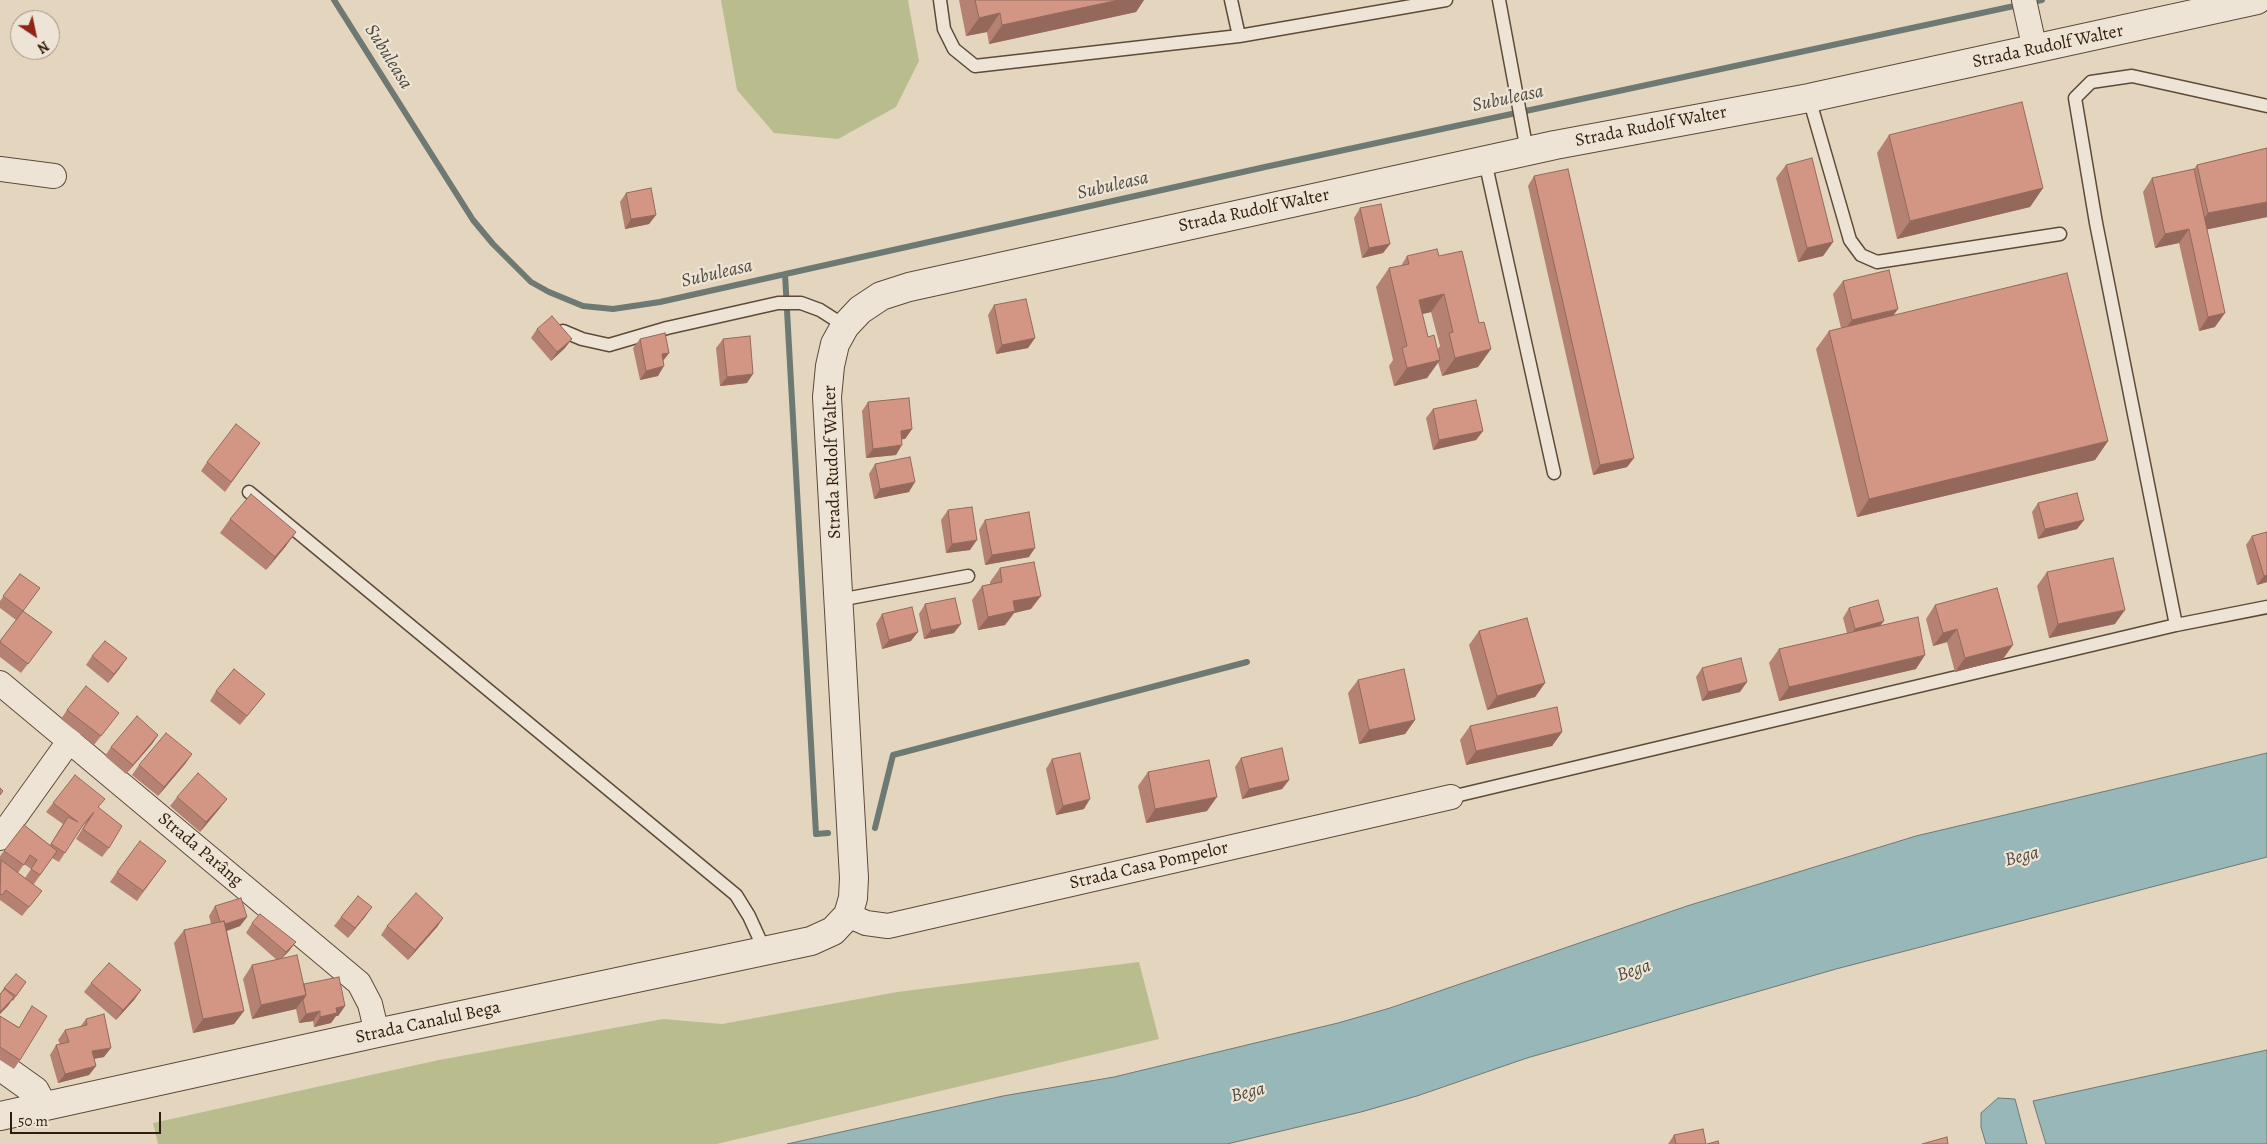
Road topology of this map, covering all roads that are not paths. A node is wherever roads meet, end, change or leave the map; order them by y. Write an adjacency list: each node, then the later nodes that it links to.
1 (940, 0): 8 (lane)
2 (1231, 0): 8 (lane)
3 (1446, 0): 6 (lane)
4 (1499, 0): 12 (lane)
5 (2257, 0): 9 (street, Strada Rudolf Walter)
6 (1431, 1): 8 (lane)
7 (2026, 11): 9 (street)
8 (1239, 36)
9 (2035, 50): 10 (street, Strada Rudolf Walter)
10 (1808, 98): 12 (street, Strada Rudolf Walter); 16 (lane)
11 (2267, 106): 24 (lane)
12 (1526, 145): 13 (street, Strada Rudolf Walter)
13 (1485, 161): 17 (street, Strada Rudolf Walter); 19 (lane)
14 (0, 169): 15 (street)
15 (54, 176)
16 (2060, 234)
17 (845, 326): 18 (lane); 22 (street, Strada Rudolf Walter)
18 (563, 331)
19 (1554, 474)
20 (249, 492): 30 (lane)
21 (968, 576): 22 (lane)
22 (839, 600): 29 (street, Strada Rudolf Walter)
23 (2267, 607): 24 (lane)
24 (2176, 625): 27 (lane)
25 (0, 683): 26 (street, Strada Parâng)
26 (70, 740): 28 (street); 31 (street, Strada Parâng)
27 (1451, 797): 29 (street, Strada Casa Pompelor)
28 (0, 838)
29 (848, 916): 30 (street, Strada Canalul Bega)
30 (765, 951): 31 (street, Strada Canalul Bega)
31 (377, 1033): 33 (street, Strada Canalul Bega)
32 (0, 1066): 33 (street)
33 (43, 1106): 34 (street, Strada Canalul Bega)
34 (0, 1116)

